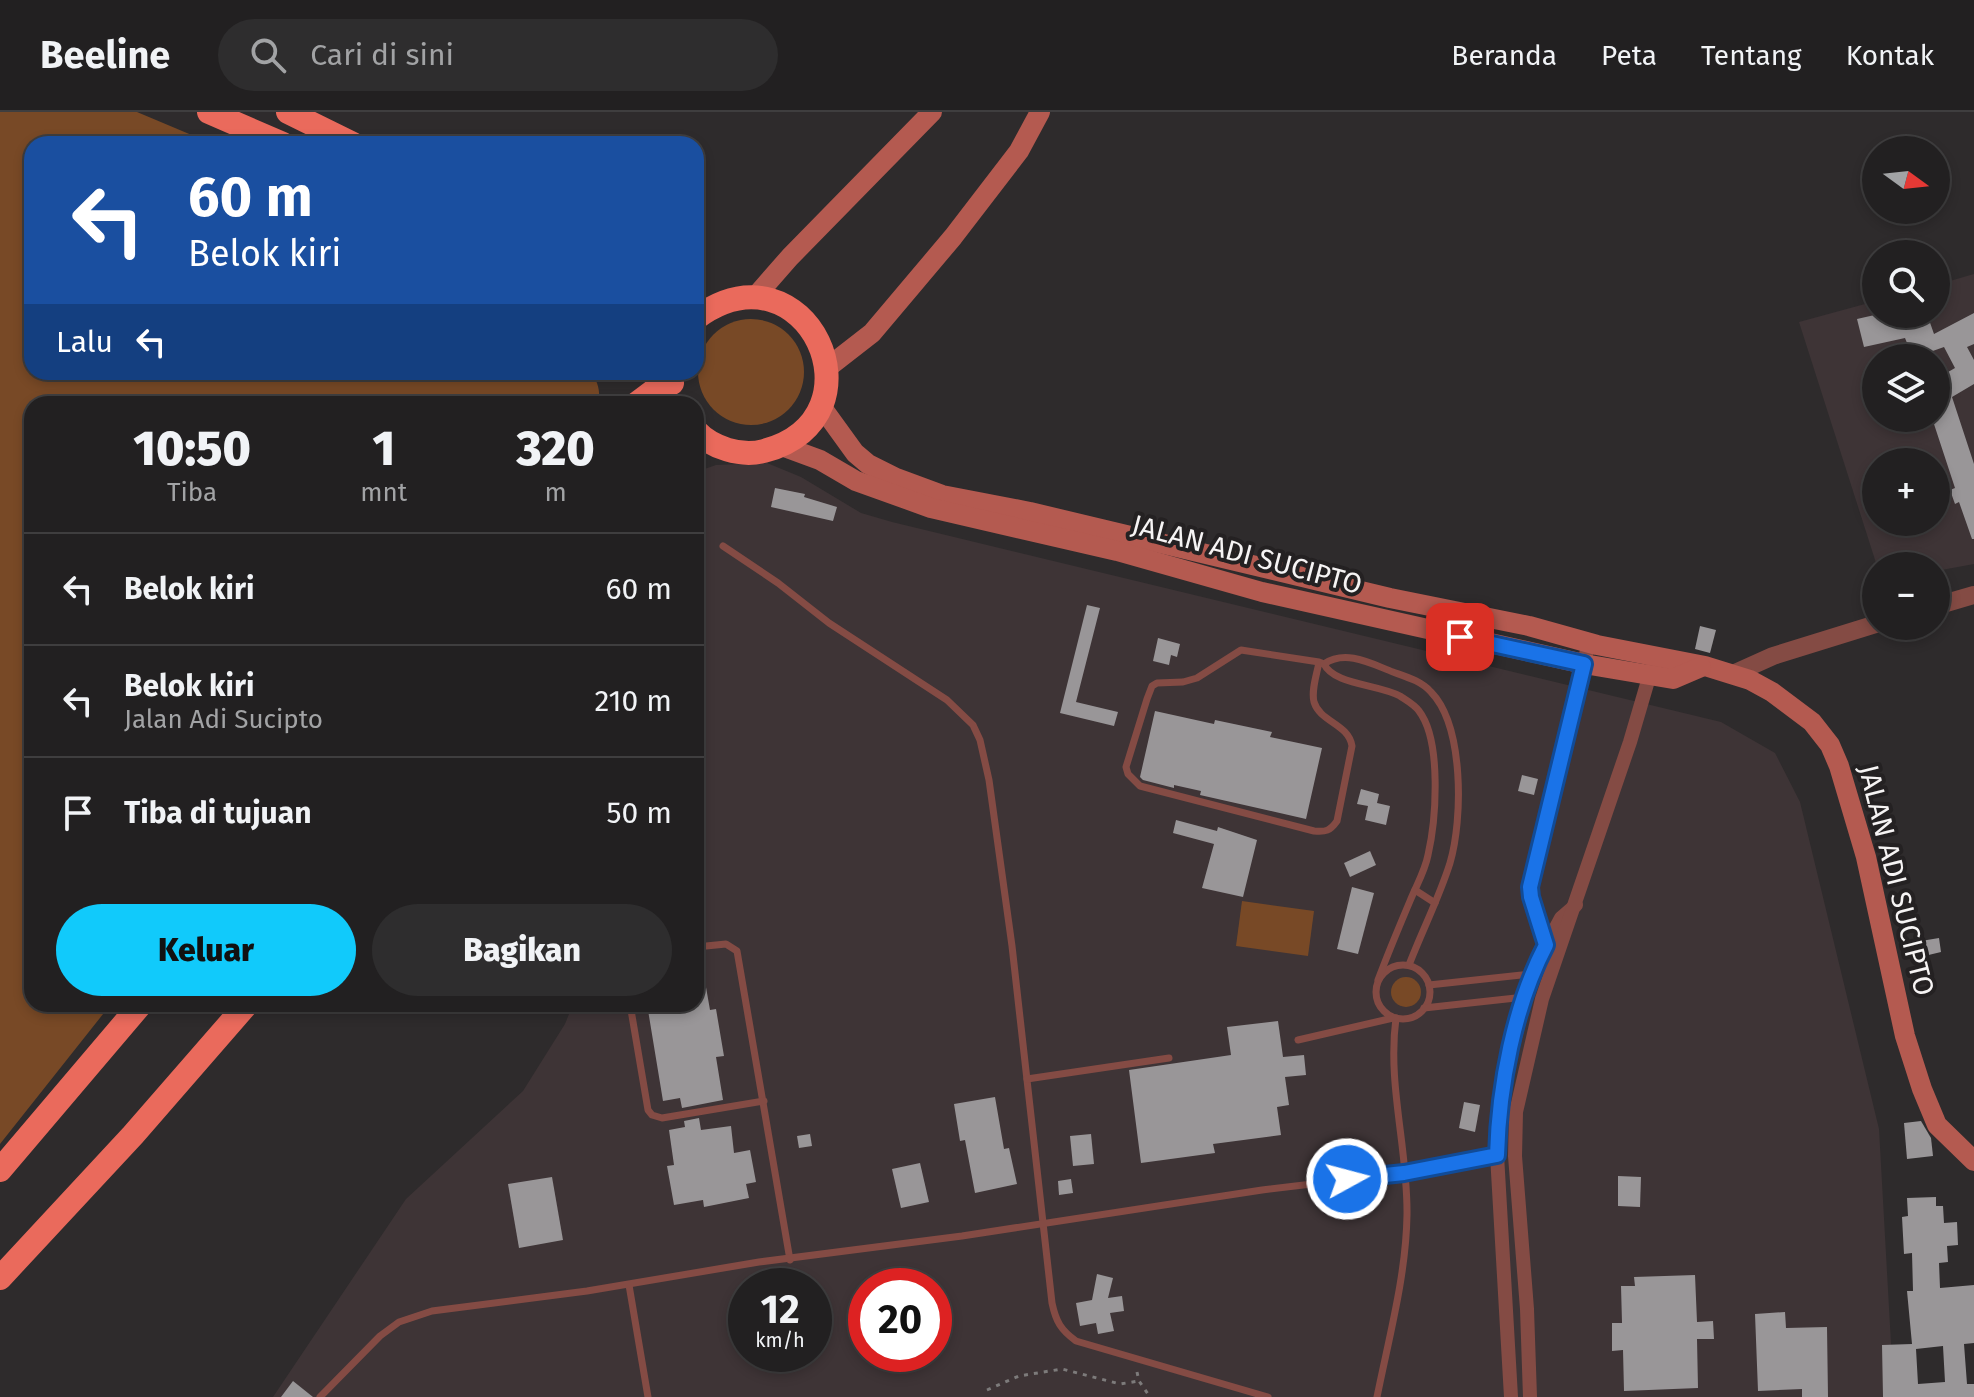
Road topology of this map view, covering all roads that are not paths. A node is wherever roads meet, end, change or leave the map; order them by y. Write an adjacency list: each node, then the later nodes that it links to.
1 (209, 112): 6 (highway)
2 (288, 112): 5 (highway)
3 (932, 112): 8 (main road)
4 (1040, 112): 10 (main road)
5 (316, 117): 7 (highway)
6 (264, 136)
7 (342, 136)
8 (755, 297): 9 (highway); 10 (highway)
9 (704, 313)
10 (827, 368): 13 (highway)
11 (670, 381): 12 (highway)
12 (647, 396)
13 (821, 406): 15 (highway); 20 (main road, JALAN ADI SUCIPTO)
14 (704, 440): 15 (highway)
15 (782, 446): 22 (main road, JALAN ADI SUCIPTO)
16 (723, 546): 43 (lane)
17 (1974, 595): 18 (street)
18 (1950, 602)
19 (1862, 628): 24 (street)
20 (1589, 642): 22 (street); 23 (main road, JALAN ADI SUCIPTO)
21 (1322, 663): 21 (lane); 25 (lane); 26 (lane)
22 (1584, 664): 23 (main road, JALAN ADI SUCIPTO); 28 (street)
23 (1652, 666): 24 (main road, JALAN ADI SUCIPTO); 27 (street)
24 (1733, 674): 47 (main road, JALAN ADI SUCIPTO)
25 (1415, 890): 26 (lane); 32 (lane)
26 (1435, 903): 30 (lane)
27 (1576, 905): 28 (street); 35 (street)
28 (1546, 945): 31 (street)
29 (704, 946): 44 (lane)
30 (1409, 965): 32 (lane); 33 (lane)
31 (1531, 974): 33 (lane); 34 (street)
32 (1378, 980): 40 (lane)
33 (1429, 985): 36 (lane)
34 (1525, 997): 35 (street); 36 (lane); 45 (street)
35 (1542, 999): 46 (street)
36 (1424, 1008): 40 (lane)
37 (134, 1012): 48 (highway)
38 (240, 1012): 52 (highway)
39 (631, 1012): 44 (lane)
40 (1395, 1018): 41 (lane); 49 (lane)
41 (1298, 1040)
42 (1169, 1058): 43 (lane)
43 (1027, 1079): 50 (lane)
44 (764, 1101): 51 (lane)
45 (1497, 1155): 46 (street); 49 (lane); 58 (street)
46 (1515, 1156): 59 (street)
47 (1974, 1161)
48 (0, 1170)
49 (1404, 1173): 50 (lane); 57 (lane)
50 (1043, 1223): 51 (lane); 56 (lane)
51 (790, 1260): 53 (lane)
52 (0, 1278)
53 (629, 1285): 54 (lane); 55 (lane)
54 (320, 1397)
55 (648, 1397)
56 (1268, 1397)
57 (1377, 1397)
58 (1511, 1397)
59 (1530, 1397)

